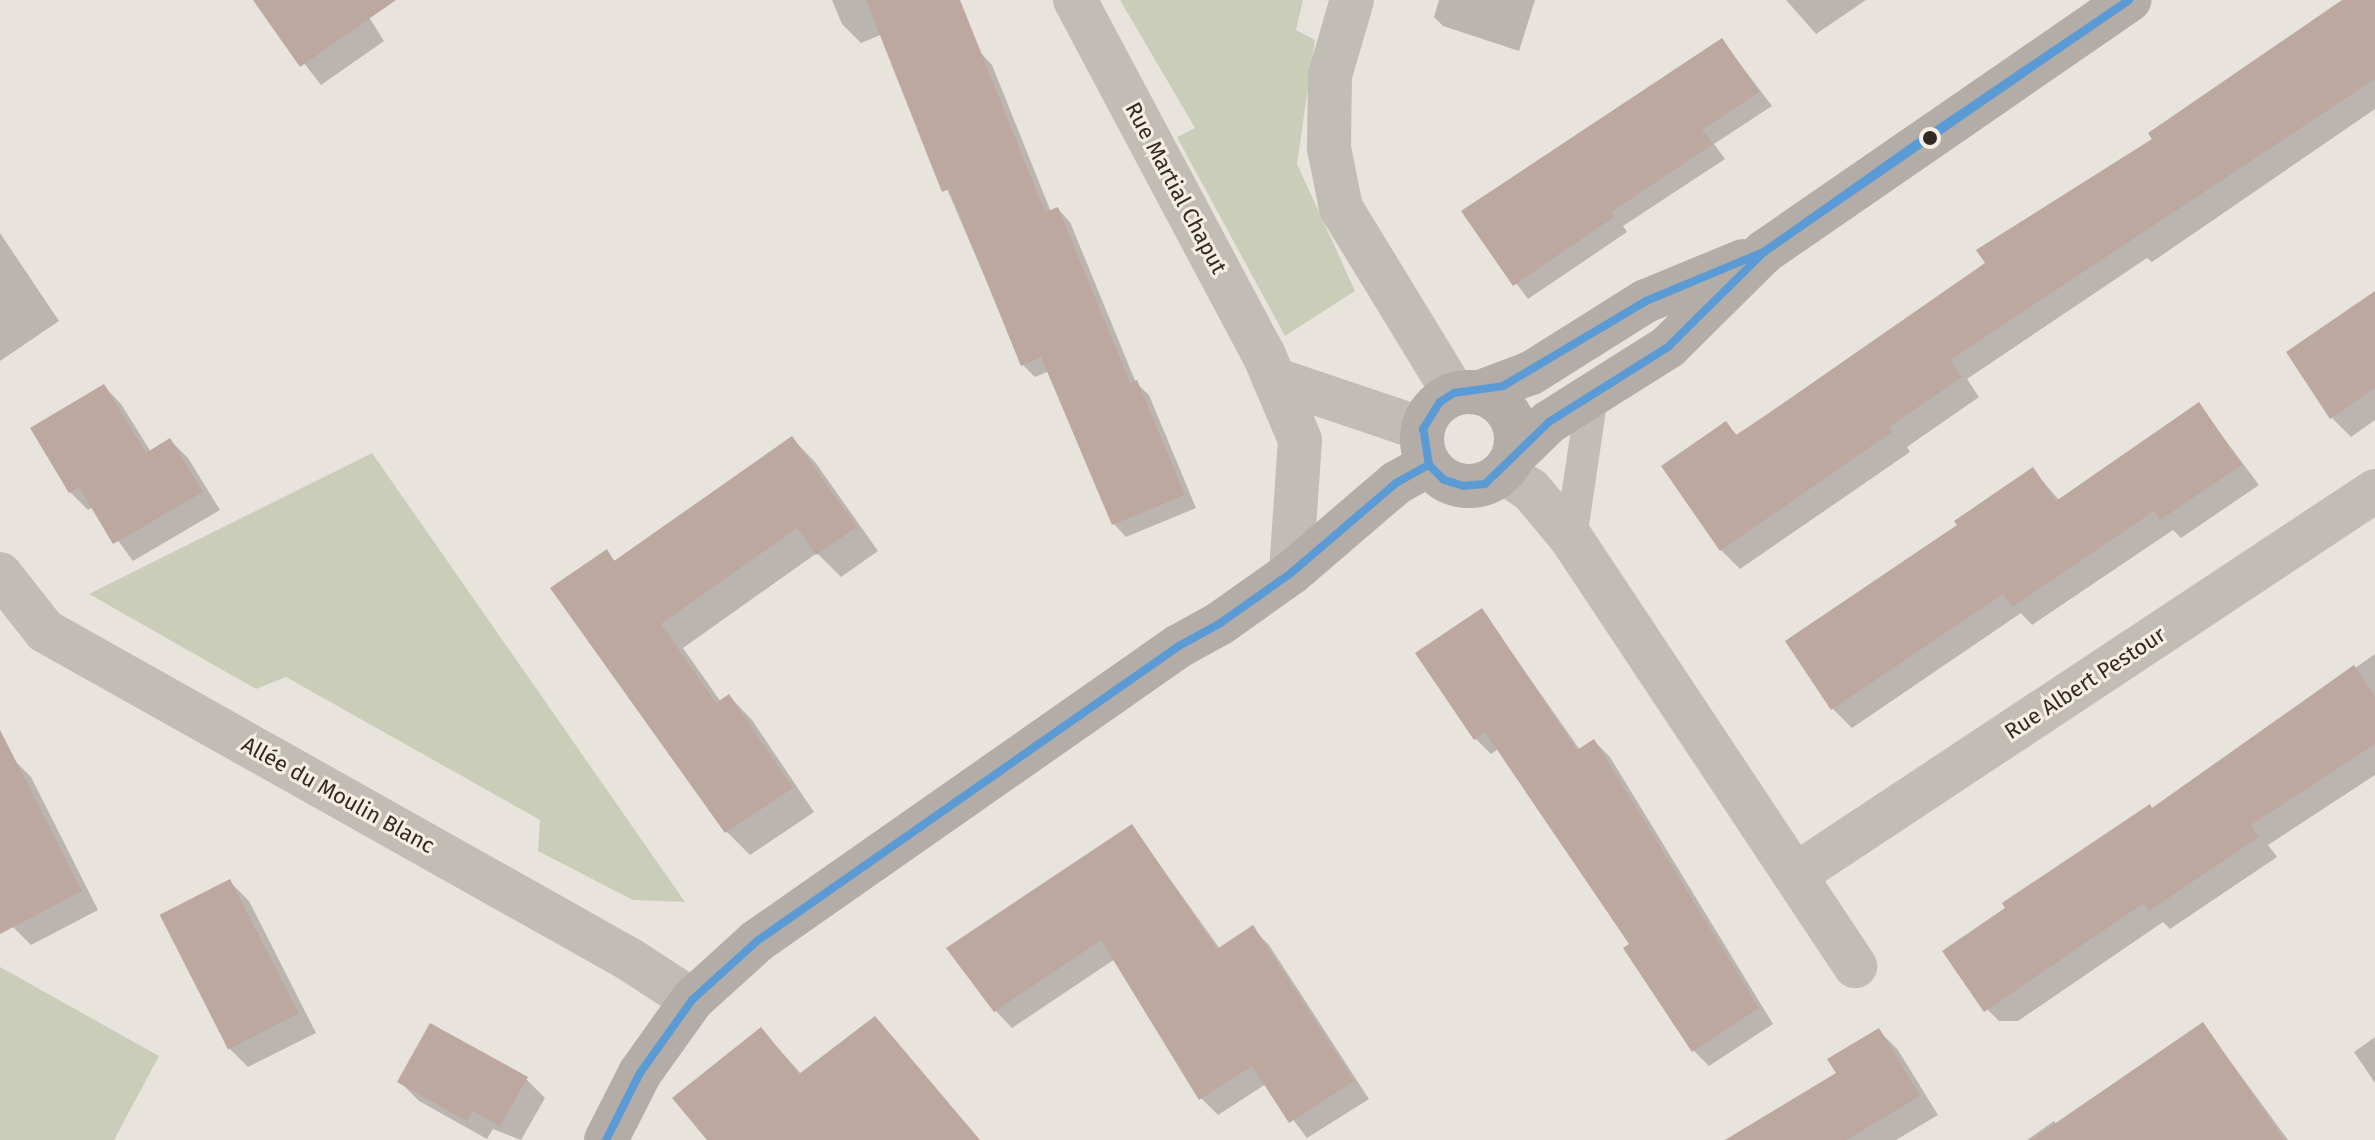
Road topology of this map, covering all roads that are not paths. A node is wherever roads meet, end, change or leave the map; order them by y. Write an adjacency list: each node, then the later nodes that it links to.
1 (1075, 0): 5 (street, Rue Martial Chaput)
2 (1352, 0): 6 (street)
3 (2129, 0): 4 (main road)
4 (1764, 252): 6 (main road); 7 (main road)
5 (1274, 379): 8 (street); 12 (street, Rue Martial Chaput)
6 (1467, 393): 8 (main road); 9 (main road)
7 (1592, 395): 9 (main road); 11 (lane)
8 (1426, 447): 9 (main road); 12 (main road)
9 (1509, 464): 11 (street)
10 (2375, 491): 14 (street, Rue Albert Pestour)
11 (1571, 538): 14 (street)
12 (1291, 573): 16 (main road)
13 (0, 574): 16 (street, Allée du Moulin Blanc)
14 (1795, 875): 15 (street)
15 (1855, 966)
16 (692, 1000): 17 (main road)
17 (606, 1140)

